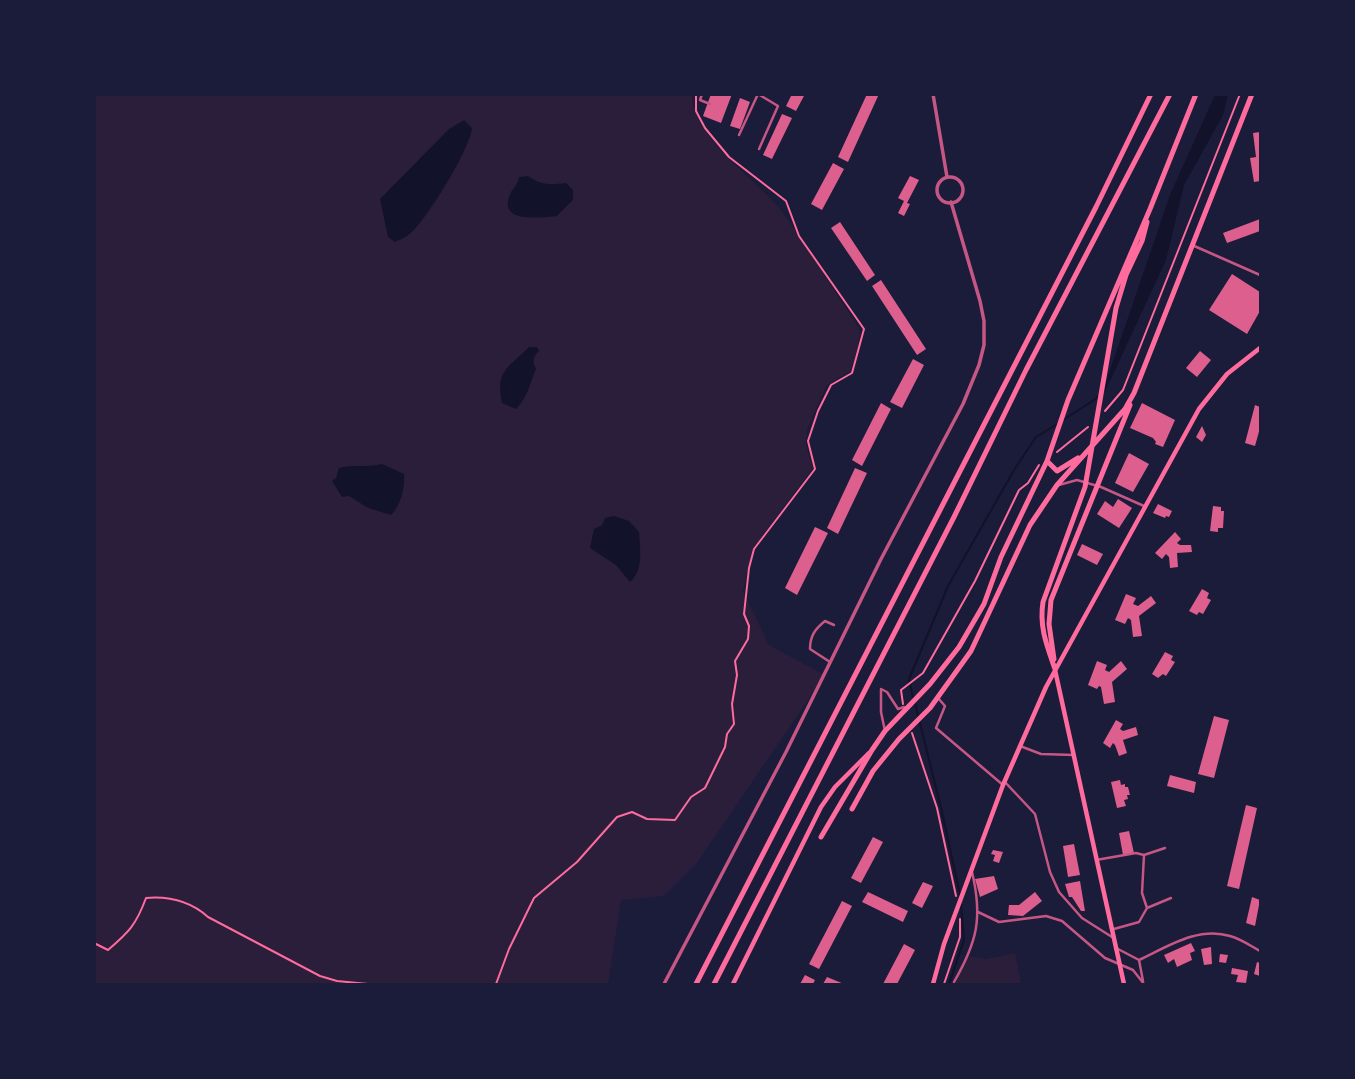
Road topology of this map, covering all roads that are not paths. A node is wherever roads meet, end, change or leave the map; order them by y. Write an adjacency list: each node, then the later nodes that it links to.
1 (702, 94): 8 (street)
2 (758, 94): 9 (street); 10 (street)
3 (933, 94): 11 (street)
4 (1151, 94): 51 (highway)
5 (1170, 94): 52 (highway)
6 (1196, 94): 13 (highway)
7 (1252, 94): 14 (highway)
8 (710, 104)
9 (739, 135)
10 (759, 149)
11 (947, 177): 12 (street); 12 (street)
12 (951, 202): 24 (street)
13 (1150, 209): 19 (highway); 25 (highway)
14 (1192, 245): 15 (street); 17 (highway)
15 (1261, 275)
16 (1261, 348): 22 (main road)
17 (1134, 393): 18 (highway); 21 (highway)
18 (1085, 454): 19 (highway); 20 (highway)
19 (1047, 461): 28 (highway)
20 (1057, 485): 21 (street); 26 (highway)
21 (1097, 486): 22 (street); 25 (highway)
22 (1144, 506): 25 (main road)
23 (834, 625): 24 (street)
24 (830, 662): 50 (street)
25 (1055, 669): 29 (main road); 31 (main road)
26 (939, 698): 32 (street); 33 (highway)
27 (904, 707): 28 (street)
28 (885, 731): 30 (highway)
29 (1020, 746): 31 (street); 32 (main road)
30 (872, 750): 34 (highway); 53 (main road)
31 (1074, 755): 37 (main road)
32 (1003, 783): 38 (main road); 43 (street)
33 (852, 809)
34 (821, 837)
35 (1165, 848): 36 (street)
36 (1144, 855): 37 (street); 40 (street)
37 (1096, 860): 42 (main road)
38 (971, 869): 41 (street); 49 (main road)
39 (1171, 898): 40 (street)
40 (1147, 908): 42 (street)
41 (978, 912): 47 (street); 48 (street)
42 (1111, 929): 43 (main road)
43 (1112, 937): 44 (main road)
44 (1115, 947): 46 (street); 47 (main road)
45 (1261, 951): 46 (street)
46 (1139, 960): 47 (street)
47 (1119, 963): 54 (main road)
48 (954, 982)
49 (934, 984)
50 (664, 985)
51 (696, 985)
52 (714, 985)
53 (733, 985)
54 (1124, 985)

